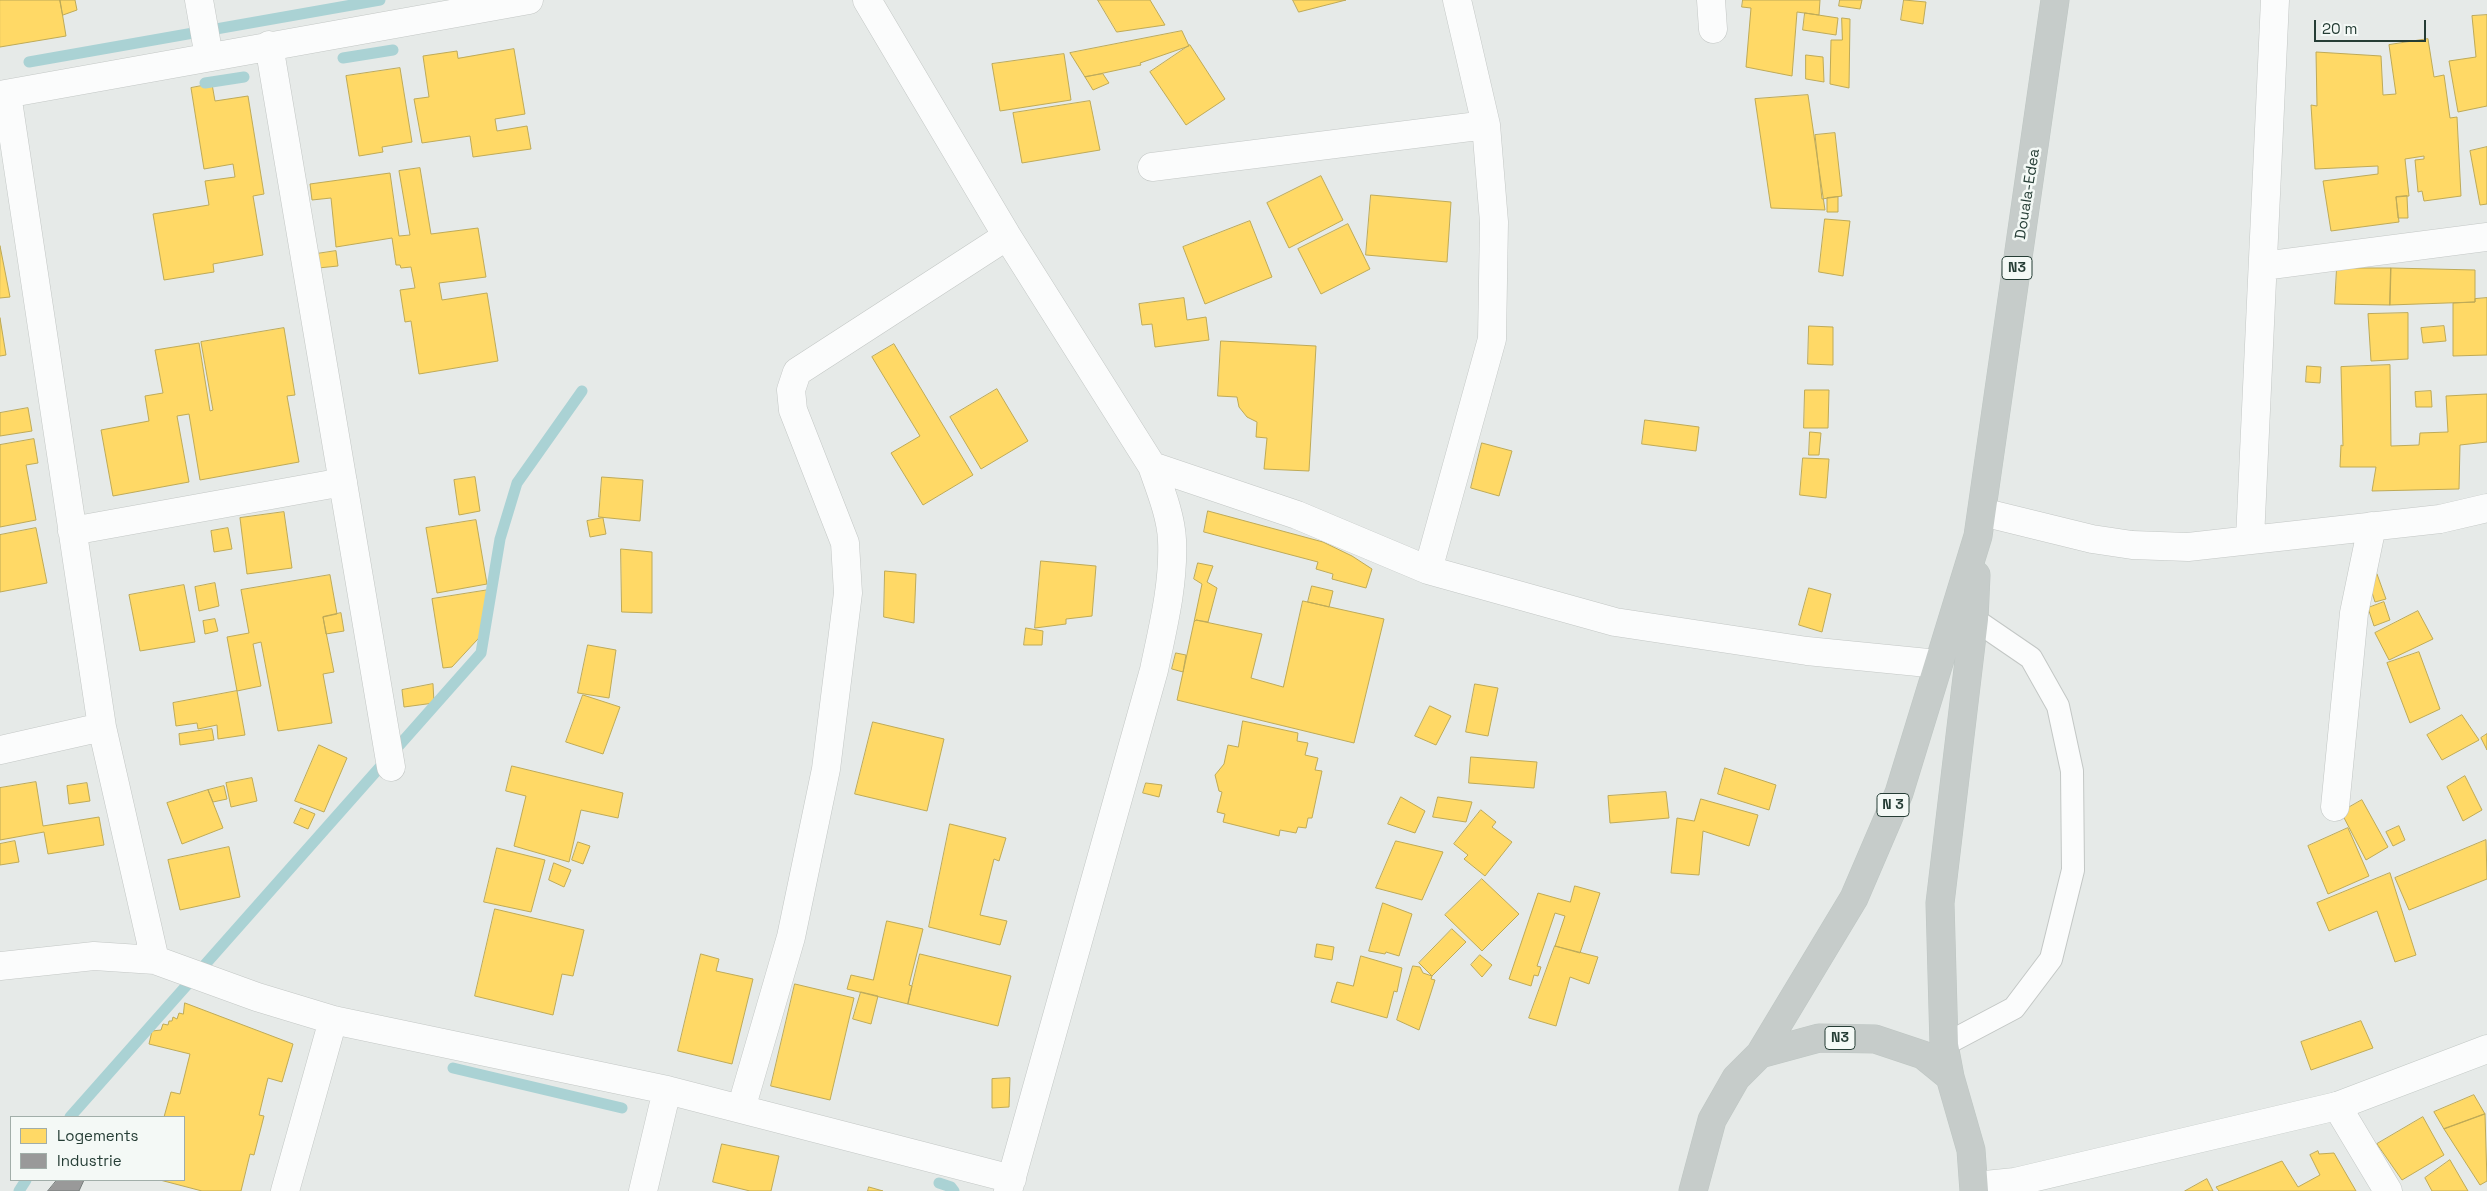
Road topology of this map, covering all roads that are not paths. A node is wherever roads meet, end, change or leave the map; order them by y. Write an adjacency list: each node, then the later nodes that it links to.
1 (199, 0): 10 (street)
2 (529, 0): 9 (street)
3 (867, 0): 14 (street)
4 (1457, 0): 12 (street)
5 (1712, 0): 8 (street)
6 (2055, 0): 20 (highway, Douala-Edea / N3)
7 (2275, 0): 16 (street)
8 (1713, 29)
9 (269, 46): 10 (street); 18 (street)
10 (209, 57): 11 (street)
11 (3, 94): 22 (street)
12 (1486, 125): 13 (street); 24 (street)
13 (1152, 167)
14 (1007, 236): 17 (street); 40 (street)
15 (2487, 237): 16 (street)
16 (2263, 266): 23 (street)
17 (1152, 466): 24 (street); 41 (street)
18 (343, 482): 22 (street); 29 (street)
19 (2487, 508): 21 (street)
20 (1980, 524): 23 (street); 25 (highway); 26 (highway, N 3)
21 (2372, 526): 23 (street); 30 (street)
22 (72, 531): 27 (street)
23 (2250, 539)
24 (1428, 570): 26 (street)
25 (1974, 619): 34 (highway); 34 (lane)
26 (1938, 664): 36 (highway, N 3)
27 (102, 727): 28 (street); 31 (street)
28 (0, 750)
29 (391, 767)
30 (2335, 807)
31 (155, 960): 32 (street); 33 (street)
32 (0, 966)
33 (333, 1020): 38 (street); 44 (street)
34 (1944, 1045): 37 (highway)
35 (2487, 1049): 39 (street)
36 (1760, 1054): 37 (highway, N3); 46 (highway, N3)
37 (1950, 1077): 43 (highway)
38 (668, 1090): 40 (street); 45 (street)
39 (2337, 1106): 42 (street); 47 (street)
40 (741, 1109): 41 (street)
41 (1010, 1185)
42 (2018, 1186): 43 (street)
43 (1974, 1188)
44 (285, 1191)
45 (643, 1191)
46 (1693, 1191)
47 (2388, 1191)

